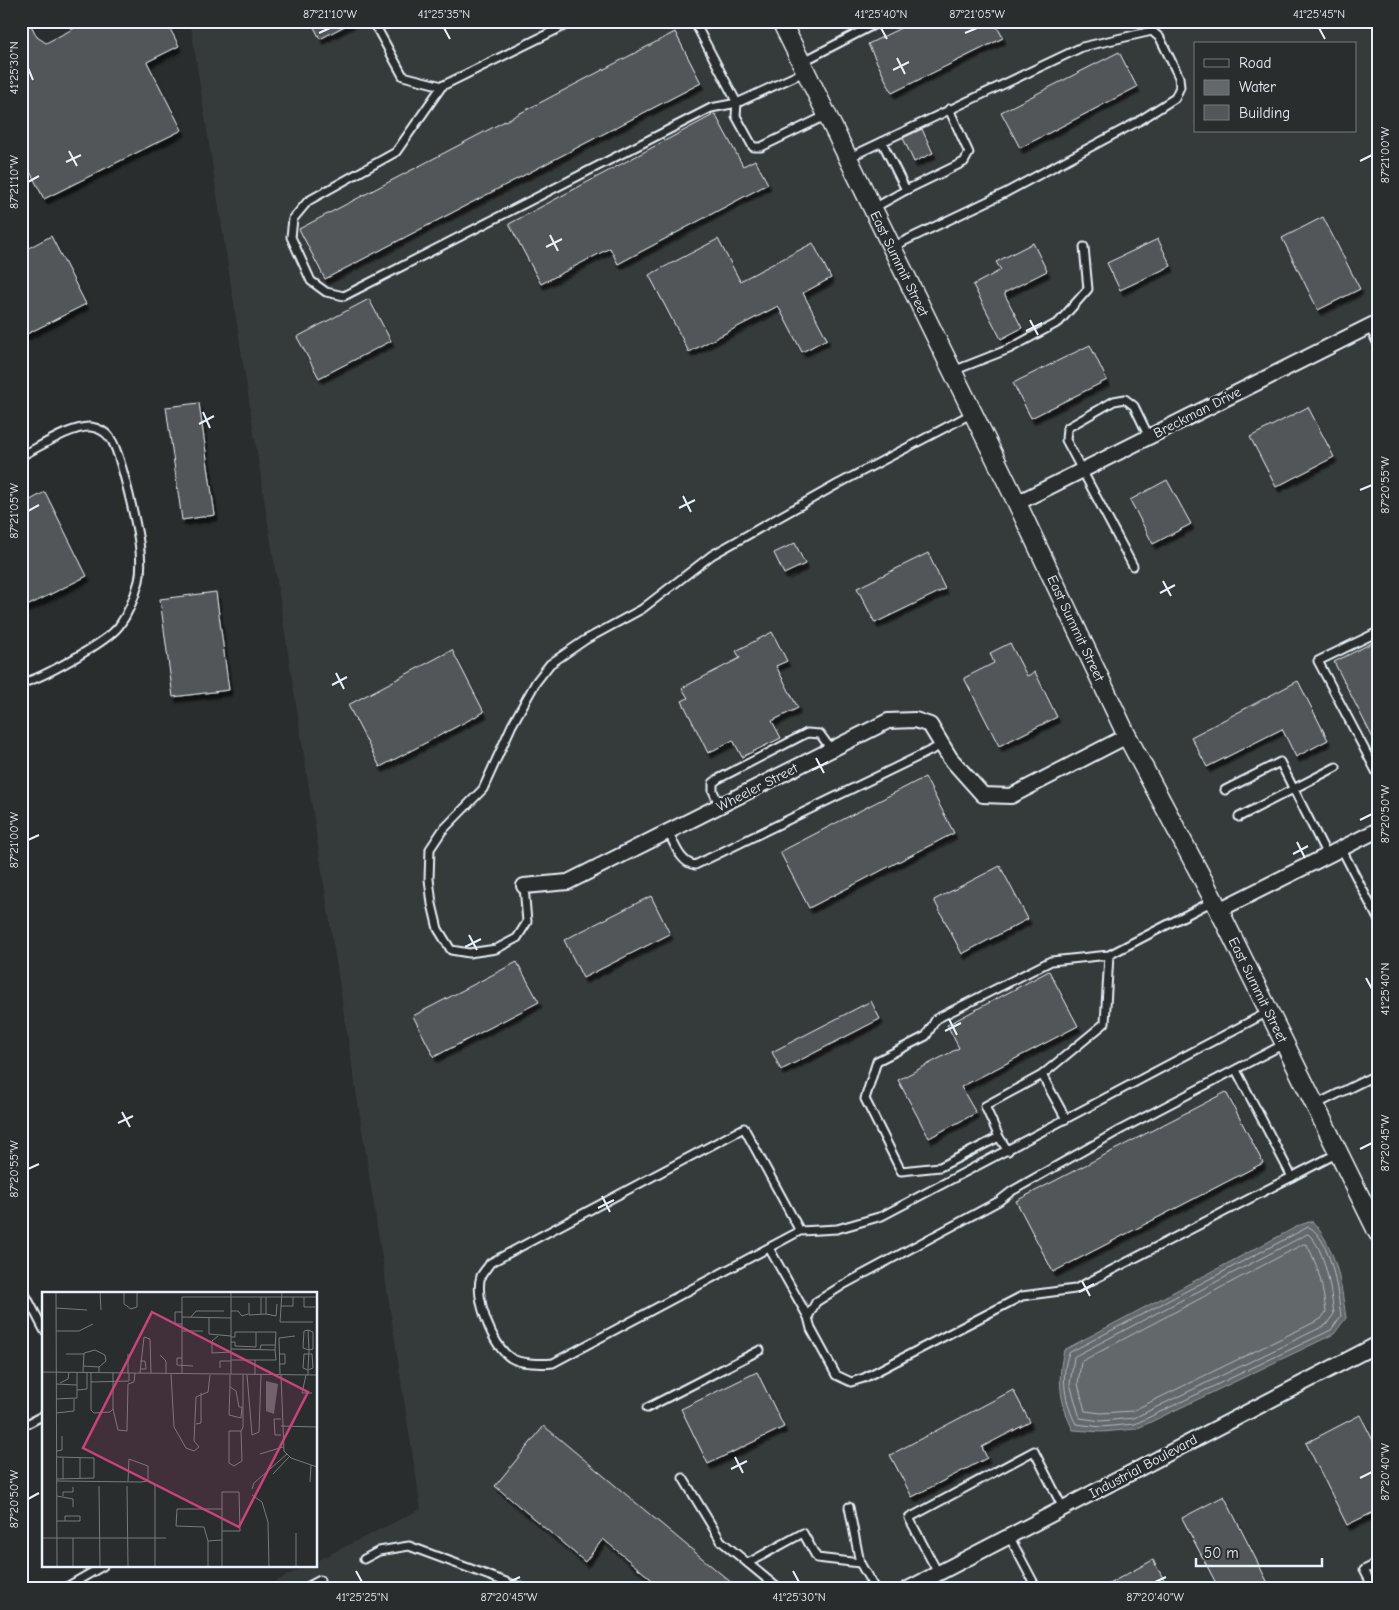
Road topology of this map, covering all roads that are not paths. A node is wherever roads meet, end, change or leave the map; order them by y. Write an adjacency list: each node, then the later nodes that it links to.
1 (373, 21): 7 (lane)
2 (574, 21): 7 (lane)
3 (694, 21): 8 (lane)
4 (781, 21): 6 (street, East Summit Street)
5 (881, 21): 6 (lane)
6 (804, 67): 8 (lane); 10 (street, East Summit Street)
7 (442, 86): 8 (lane)
8 (737, 103): 10 (lane)
9 (949, 109): 11 (lane); 13 (lane); 15 (lane)
10 (828, 115): 12 (street, East Summit Street)
11 (882, 142): 12 (lane); 13 (lane)
12 (848, 158): 14 (street, East Summit Street)
13 (906, 190): 14 (lane)
14 (873, 208): 15 (street, East Summit Street)
15 (892, 247): 19 (street, East Summit Street)
16 (1084, 247): 19 (lane)
17 (1373, 324): 18 (lane); 21 (street, Breckman Drive)
18 (1378, 344)
19 (952, 371): 20 (street, East Summit Street)
20 (973, 413): 24 (street, East Summit Street); 41 (lane)
21 (1148, 437): 23 (street, Breckman Drive); 23 (lane)
22 (21, 456): 27 (lane)
23 (1082, 470): 24 (street, Breckman Drive); 25 (lane)
24 (1017, 503): 28 (street, East Summit Street)
25 (1134, 566)
26 (1378, 632): 32 (lane)
27 (21, 683)
28 (1127, 736): 29 (street, Wheeler Street); 42 (street, East Summit Street)
29 (942, 744): 30 (street, Wheeler Street); 38 (lane)
30 (831, 749): 35 (street, Wheeler Street); 35 (lane)
31 (1336, 767): 33 (lane)
32 (1378, 775)
33 (1292, 788): 34 (lane); 36 (lane); 40 (lane)
34 (1225, 790)
35 (720, 806): 38 (street, Wheeler Street)
36 (1239, 817)
37 (1378, 830): 39 (street)
38 (668, 832): 41 (street, Wheeler Street)
39 (1342, 848): 40 (street); 43 (lane)
40 (1327, 855): 42 (street)
41 (524, 886)
42 (1216, 906): 44 (lane); 45 (street, East Summit Street)
43 (1378, 919)
44 (1109, 955): 49 (lane); 52 (lane)
45 (1269, 1012): 46 (street, East Summit Street); 51 (lane)
46 (1285, 1044): 47 (lane); 50 (street, East Summit Street)
47 (1236, 1070): 55 (lane); 60 (lane)
48 (1378, 1074): 50 (lane)
49 (1042, 1075): 51 (lane); 52 (lane)
50 (1314, 1105): 54 (street, East Summit Street)
51 (1066, 1119): 53 (lane)
52 (1000, 1137): 53 (lane)
53 (1008, 1151): 56 (lane)
54 (1338, 1153): 55 (lane); 57 (street, East Summit Street)
55 (1292, 1176): 60 (lane)
56 (800, 1230): 58 (lane); 58 (lane)
57 (1378, 1233)
58 (769, 1248): 60 (lane)
59 (21, 1286): 61 (lane)
60 (808, 1318)
61 (42, 1326)
62 (1378, 1344): 69 (street, Industrial Boulevard)
63 (760, 1350): 64 (lane)
64 (647, 1408)
65 (42, 1416): 66 (lane)
66 (21, 1426)
67 (683, 1478): 72 (lane)
68 (848, 1507): 73 (lane)
69 (1063, 1508): 70 (street, Industrial Boulevard); 76 (lane)
70 (1010, 1536): 76 (street, Industrial Boulevard); 84 (lane)
71 (364, 1559): 80 (lane)
72 (748, 1563): 73 (lane); 81 (lane)
73 (860, 1563): 82 (lane)
74 (1378, 1563): 85 (lane)
75 (100, 1568): 78 (lane)
76 (938, 1573): 83 (street, Industrial Boulevard)
77 (320, 1580): 79 (lane)
78 (63, 1589)
79 (303, 1589)
80 (525, 1589)
81 (779, 1589)
82 (875, 1589)
83 (908, 1589)
84 (1036, 1589)
85 (1374, 1589)

